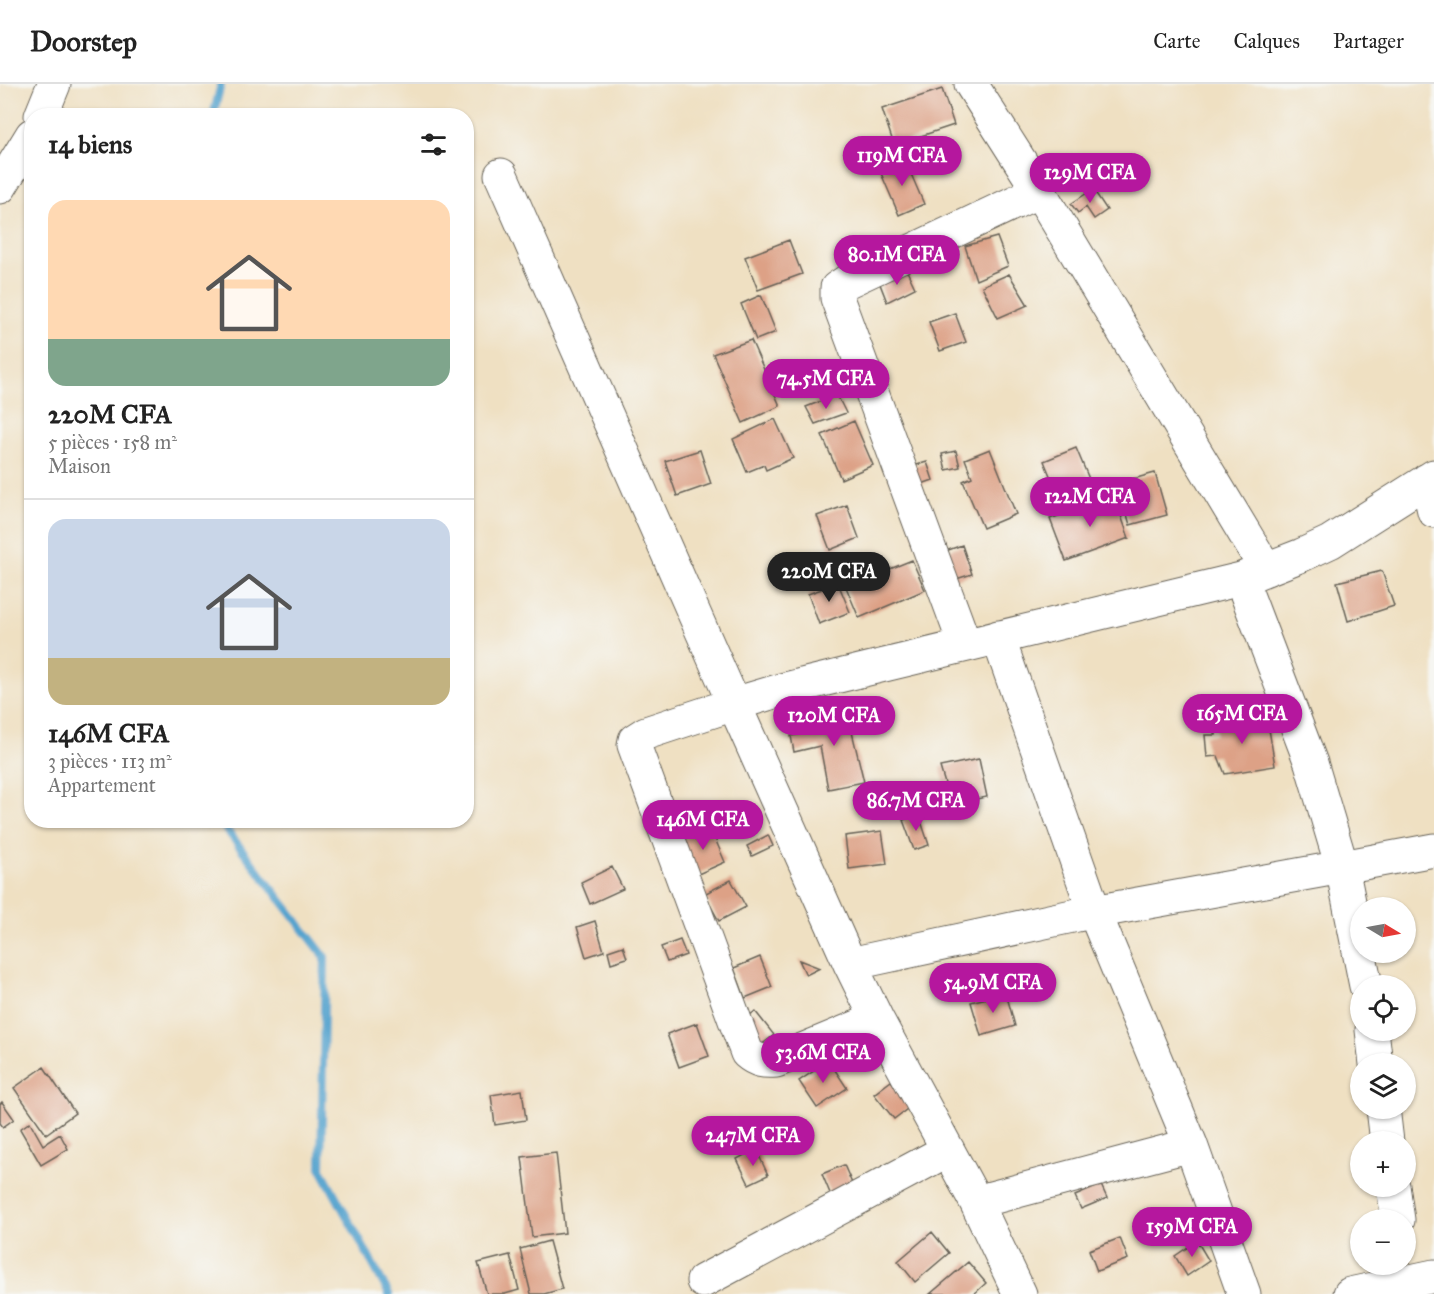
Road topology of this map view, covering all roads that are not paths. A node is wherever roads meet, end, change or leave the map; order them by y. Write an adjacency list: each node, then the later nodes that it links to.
1 (54, 84): 3 (street)
2 (971, 84): 7 (street)
3 (44, 108)
4 (24, 148): 6 (street)
5 (501, 174): 12 (street)
6 (0, 187)
7 (1039, 191): 9 (street); 11 (street)
8 (1432, 489): 9 (street)
9 (1253, 574): 10 (street); 14 (street)
10 (998, 638): 11 (street); 15 (street)
11 (964, 645): 12 (street)
12 (734, 704): 16 (street); 18 (street)
13 (1434, 850): 14 (street)
14 (1342, 867): 15 (street); 17 (street)
15 (1095, 911): 16 (street); 19 (street)
16 (850, 964): 18 (street)
17 (1363, 975)
18 (877, 1019): 20 (street)
19 (1191, 1145): 21 (street); 25 (street)
20 (948, 1150): 21 (street); 23 (street)
21 (976, 1202): 24 (street)
22 (1412, 1275): 26 (street)
23 (703, 1281)
24 (1020, 1294)
25 (1245, 1294)
26 (1350, 1294)

